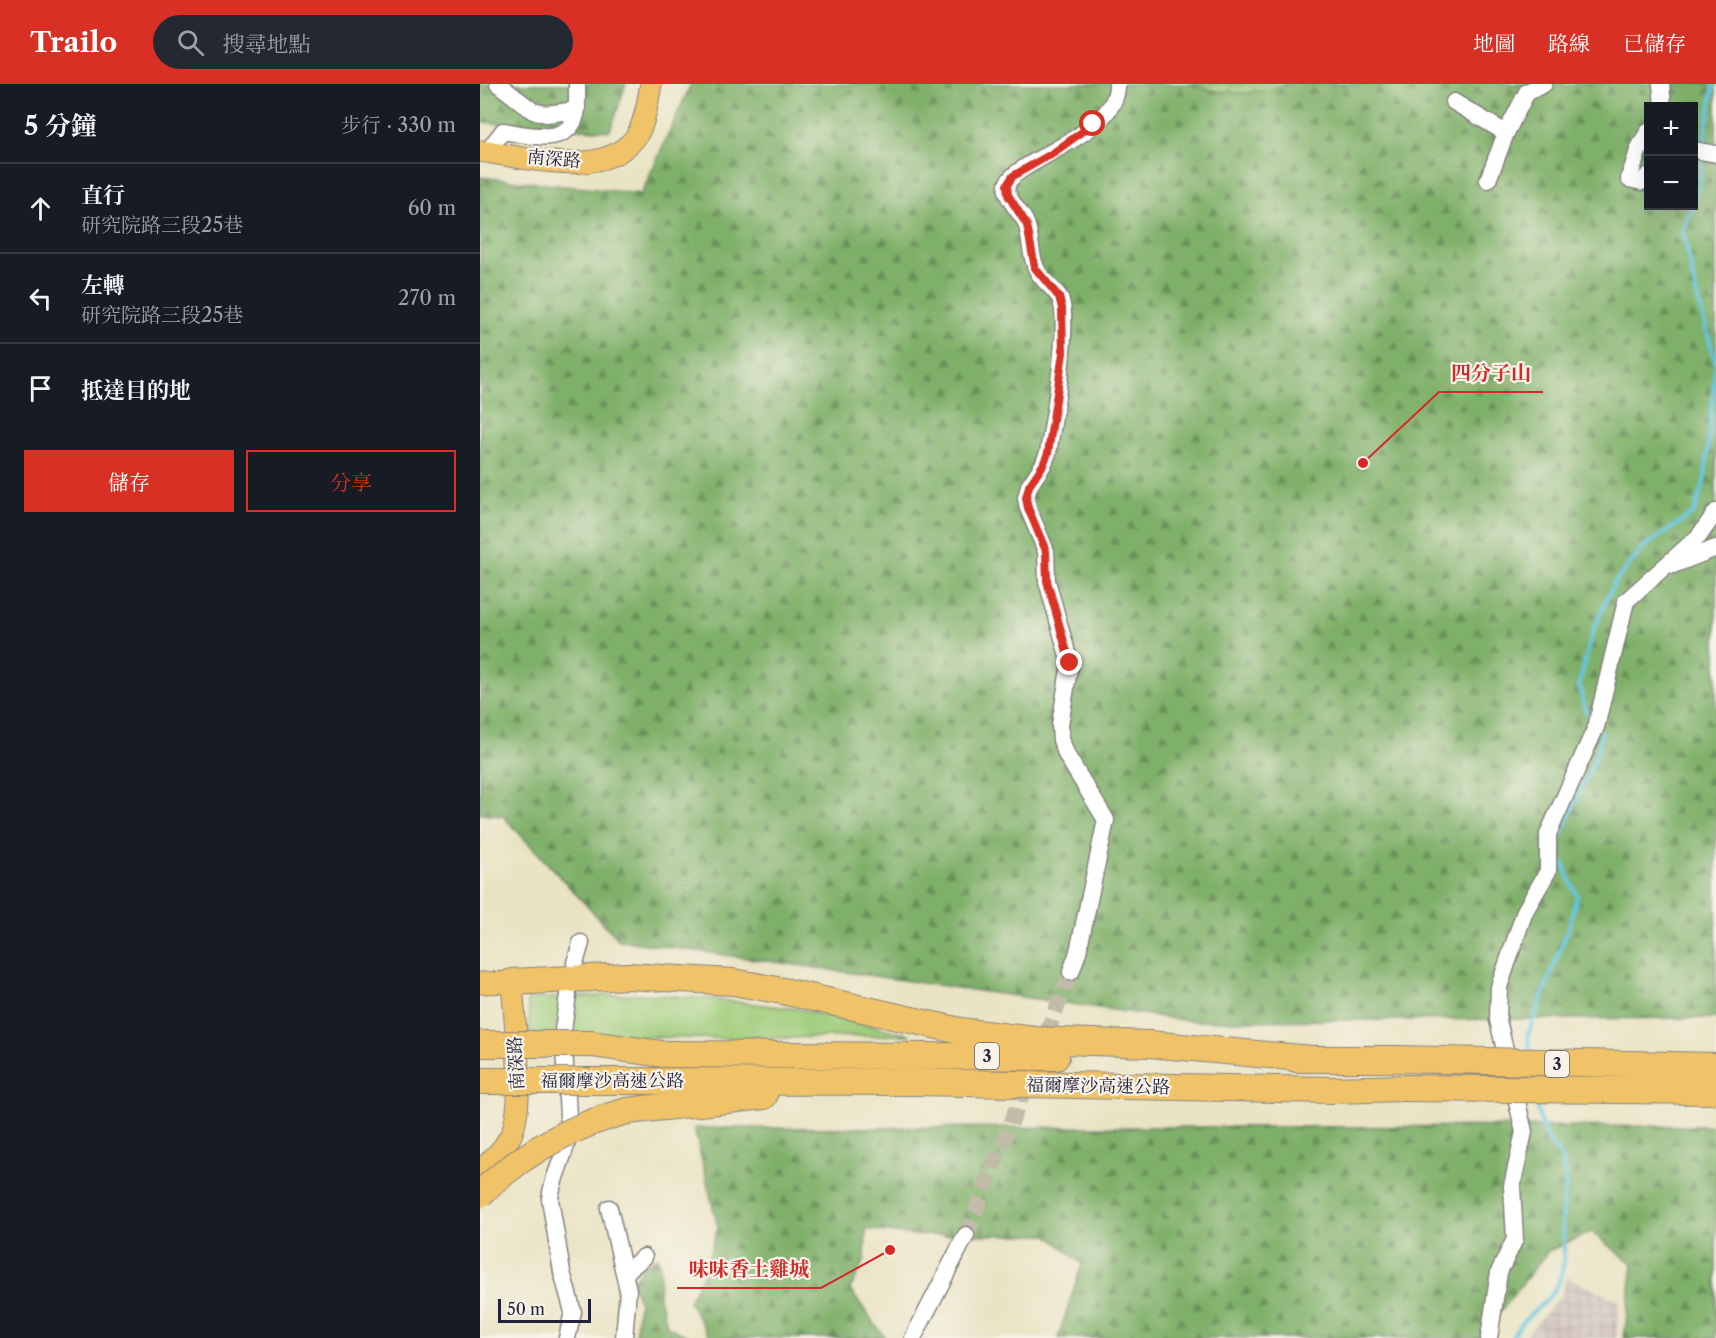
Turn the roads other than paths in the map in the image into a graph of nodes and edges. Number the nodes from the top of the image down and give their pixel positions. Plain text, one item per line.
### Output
1 (498, 84) edge
2 (577, 84) edge
3 (651, 84) edge
4 (1117, 84) edge
5 (1544, 84) edge
6 (1661, 84) edge
7 (1454, 102) dead end
8 (1663, 102) edge
9 (577, 110) junction
10 (1506, 133) junction
11 (1644, 139) edge
12 (1698, 151) edge
13 (483, 152) edge
14 (1716, 154) edge
15 (1488, 180) dead end
16 (1644, 180) edge
17 (1716, 512) edge
18 (1716, 548) edge
19 (1661, 570) junction
20 (581, 943) dead end
21 (575, 963) dead end
22 (1071, 972) tunnel mouth
23 (512, 982) junction
24 (480, 983) edge
25 (568, 994) dead end
26 (480, 1044) edge
27 (662, 1054) junction
28 (480, 1055) edge
29 (1312, 1059) junction
30 (1716, 1066) edge
31 (480, 1081) edge
32 (913, 1082) junction
33 (1716, 1091) edge
34 (481, 1168) edge
35 (480, 1194) edge
36 (609, 1208) dead end
37 (966, 1234) tunnel mouth
38 (644, 1257) dead end
39 (625, 1275) junction
40 (567, 1338) edge
41 (624, 1338) edge
42 (913, 1338) edge
43 (1489, 1338) edge

1 - 9 lane
2 - 9 lane
3 - 13 main road, 南深路
4 - 22 lane
5 - 10 lane
6 - 8 lane
7 - 10 lane
9 - 13 lane
10 - 15 lane
11 - 16 lane
12 - 14 lane
17 - 19 lane
18 - 19 lane
19 - 43 lane
20 - 21 lane
23 - 24 main road
23 - 29 highway
23 - 34 main road, 南深路
25 - 40 lane
26 - 27 highway, bridge
27 - 28 highway, 福爾摩沙高速公路 / 3, bridge
27 - 29 highway, 福爾摩沙高速公路 / 3
29 - 30 highway, 福爾摩沙高速公路 / 3, bridge
31 - 32 highway, 福爾摩沙高速公路 / 3, bridge
32 - 33 highway, 福爾摩沙高速公路 / 3, bridge
32 - 35 highway, bridge
36 - 39 lane
37 - 42 lane
38 - 39 lane
39 - 41 lane

